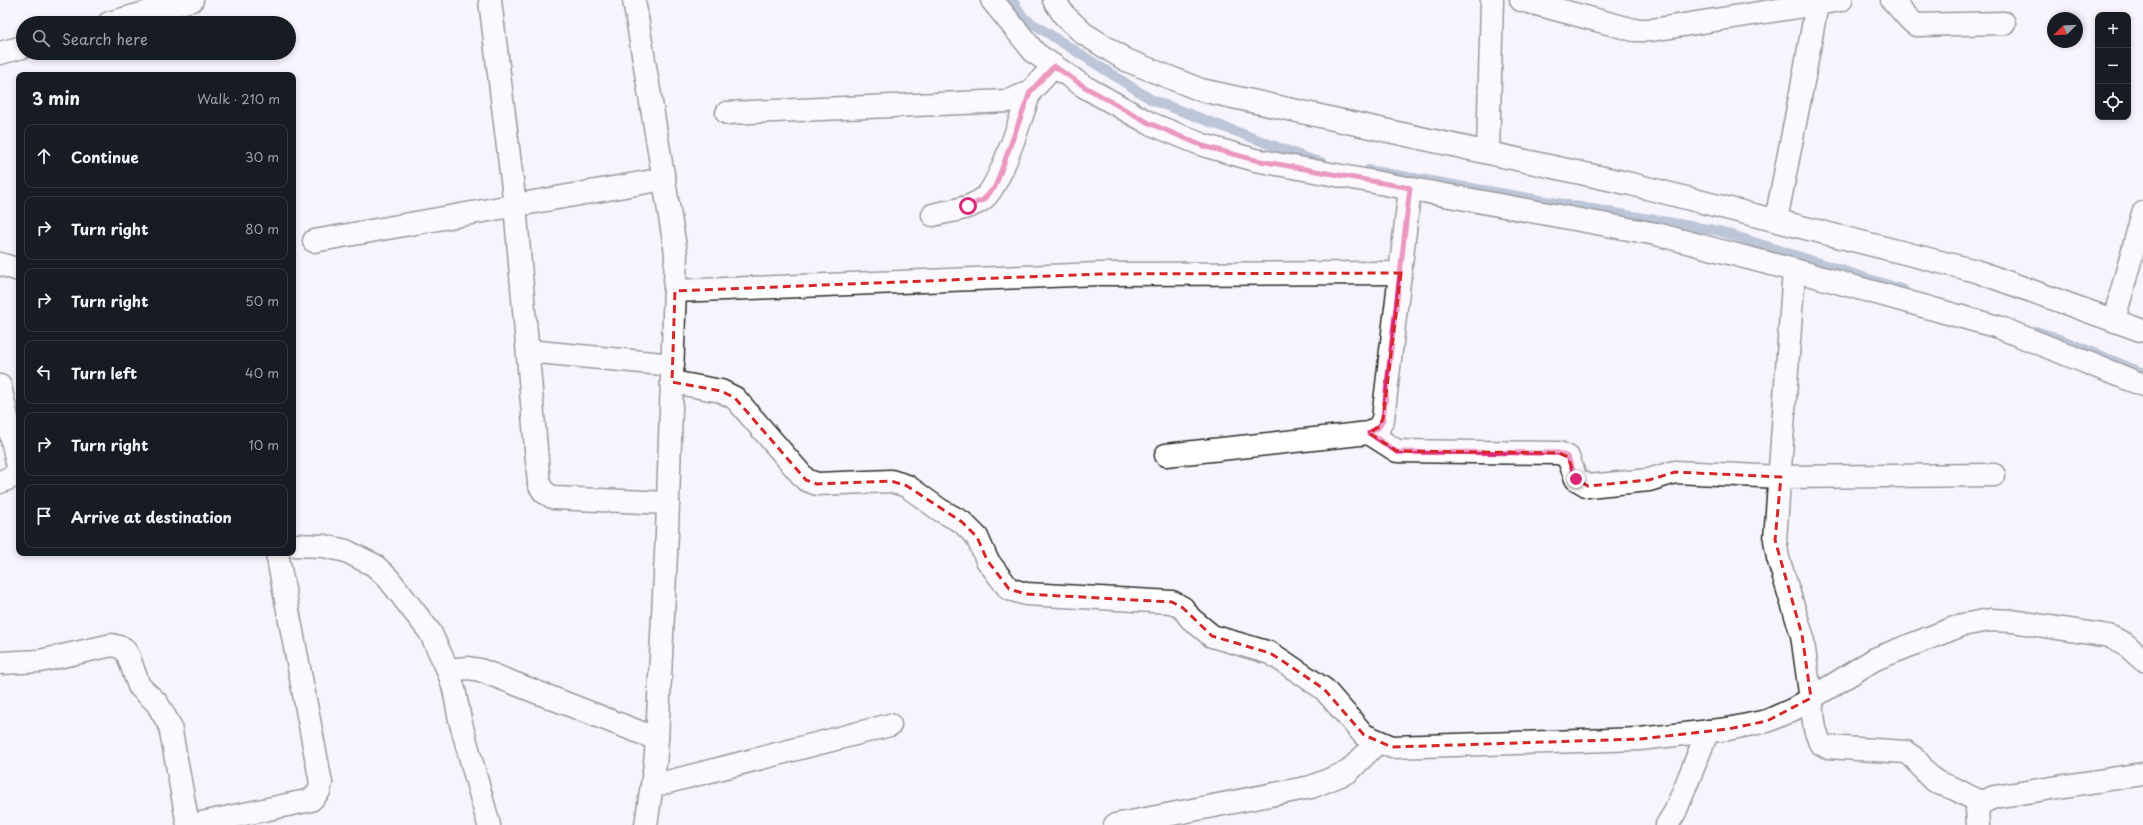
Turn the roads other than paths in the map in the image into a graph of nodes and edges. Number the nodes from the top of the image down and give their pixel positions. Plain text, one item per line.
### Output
1 (192, 0) edge
2 (490, 0) edge
3 (634, 0) edge
4 (992, 0) edge
5 (1054, 0) edge
6 (1492, 0) edge
7 (1521, 0) edge
8 (1841, 0) edge
9 (1892, 0) edge
10 (164, 4) edge
11 (1816, 4) junction
12 (1767, 6) edge
13 (129, 16) edge
14 (2004, 22) dead end
15 (16, 49) edge
16 (0, 53) edge
17 (1054, 66) junction
18 (1030, 92) junction
19 (727, 113) dead end
20 (1488, 152) junction
21 (664, 179) junction
22 (1410, 188) junction
23 (515, 206) junction
24 (2143, 213) edge
25 (933, 215) dead end
26 (1776, 220) junction
27 (314, 241) dead end
28 (0, 264) edge
29 (16, 269) edge
30 (1794, 270) junction
31 (1401, 273) junction
32 (675, 291) junction
33 (2114, 320) junction
34 (2143, 332) edge
35 (528, 351) junction
36 (672, 373) junction
37 (2143, 385) edge
38 (0, 386) edge
39 (1369, 433) junction
40 (1166, 455) dead end
41 (16, 458) edge
42 (16, 475) edge
43 (1994, 475) dead end
44 (1781, 477) junction
45 (0, 482) edge
46 (668, 503) junction
47 (296, 545) edge
48 (277, 556) edge
49 (2143, 660) edge
50 (0, 663) edge
51 (448, 670) junction
52 (1811, 698) junction
53 (890, 725) dead end
54 (1708, 731) junction
55 (657, 740) junction
56 (1378, 742) junction
57 (2143, 774) edge
58 (652, 786) junction
59 (1983, 802) junction
60 (188, 825) edge
61 (192, 825) edge
62 (489, 825) edge
63 (646, 825) edge
64 (1115, 825) edge
65 (1667, 825) edge
66 (1978, 825) edge

1 - 10 street
2 - 23 street
3 - 21 street
4 - 17 street
5 - 20 street
6 - 20 street
7 - 12 street
8 - 11 street
9 - 14 street
10 - 13 street
11 - 12 street
11 - 26 street
15 - 16 street
17 - 18 street
17 - 22 street
18 - 19 street
18 - 25 street
20 - 26 street
21 - 23 street
21 - 32 street
22 - 30 street
22 - 31 street
23 - 27 street
23 - 35 street
24 - 33 street
26 - 33 street
28 - 29 street
30 - 37 street
30 - 44 street
31 - 32 street
31 - 39 street
32 - 36 street
33 - 34 street
35 - 36 street
35 - 46 street
36 - 46 street
36 - 56 street
38 - 41 street
39 - 40 street
39 - 44 street
42 - 45 street
43 - 44 street
44 - 52 street
46 - 55 street
47 - 51 street
48 - 61 street
49 - 52 street
50 - 60 street
51 - 55 street
51 - 62 street
52 - 54 street
52 - 59 street
53 - 58 street
54 - 56 street
54 - 65 street
55 - 58 street
56 - 64 street
57 - 59 street
58 - 63 street
59 - 66 street

